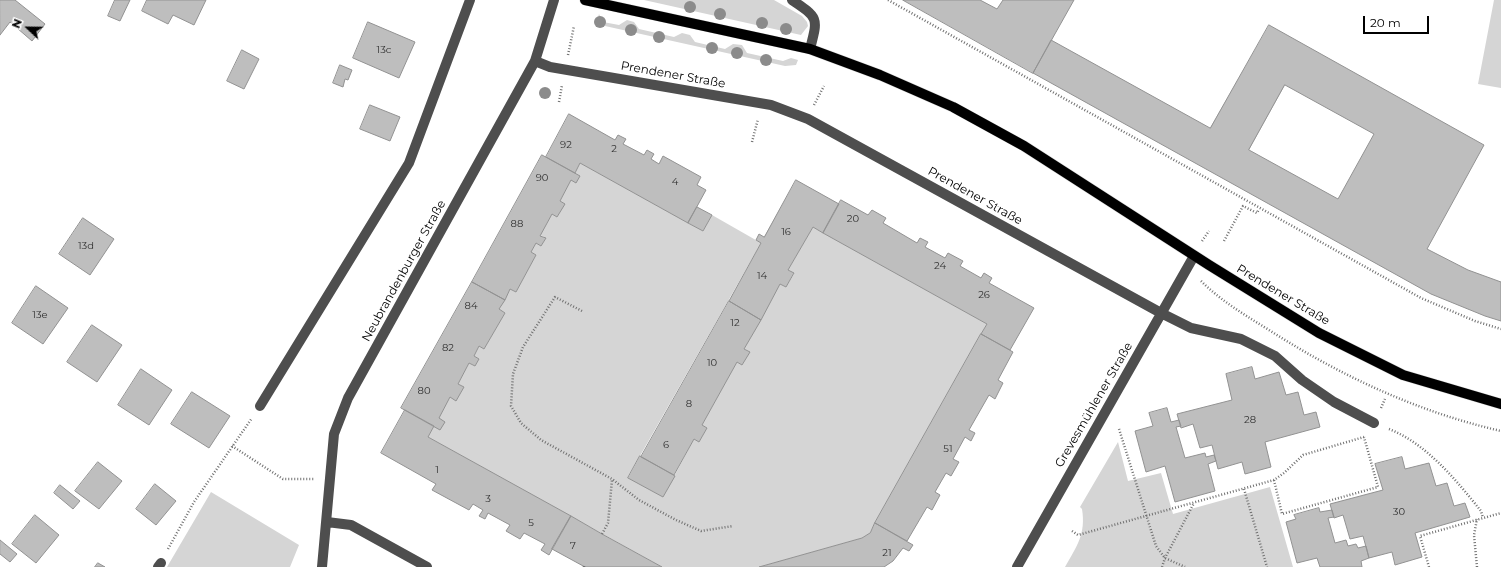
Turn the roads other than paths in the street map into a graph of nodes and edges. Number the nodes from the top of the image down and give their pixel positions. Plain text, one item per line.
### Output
1 (470, 0) edge
2 (554, 0) edge
3 (585, 0) edge
4 (792, 0) edge
5 (810, 49) junction
6 (536, 61) junction
7 (1194, 256) junction
8 (1161, 313) junction
9 (1501, 404) edge
10 (260, 406) road end
11 (1374, 423) road end
12 (327, 522) junction
13 (322, 567) edge
14 (427, 567) edge
15 (1017, 567) edge

1 - 10 street
2 - 6 street, Neubrandenburger Straße
3 - 5 main road, Prendener Straße
4 - 5 street
5 - 7 main road, Prendener Straße
6 - 8 street, Prendener Straße
6 - 12 street, Neubrandenburger Straße
7 - 8 street, Grevesmühlener Straße
7 - 9 main road, Prendener Straße
8 - 11 street, Prendener Straße
8 - 15 street, Grevesmühlener Straße
12 - 13 street, Neubrandenburger Straße
12 - 14 street

